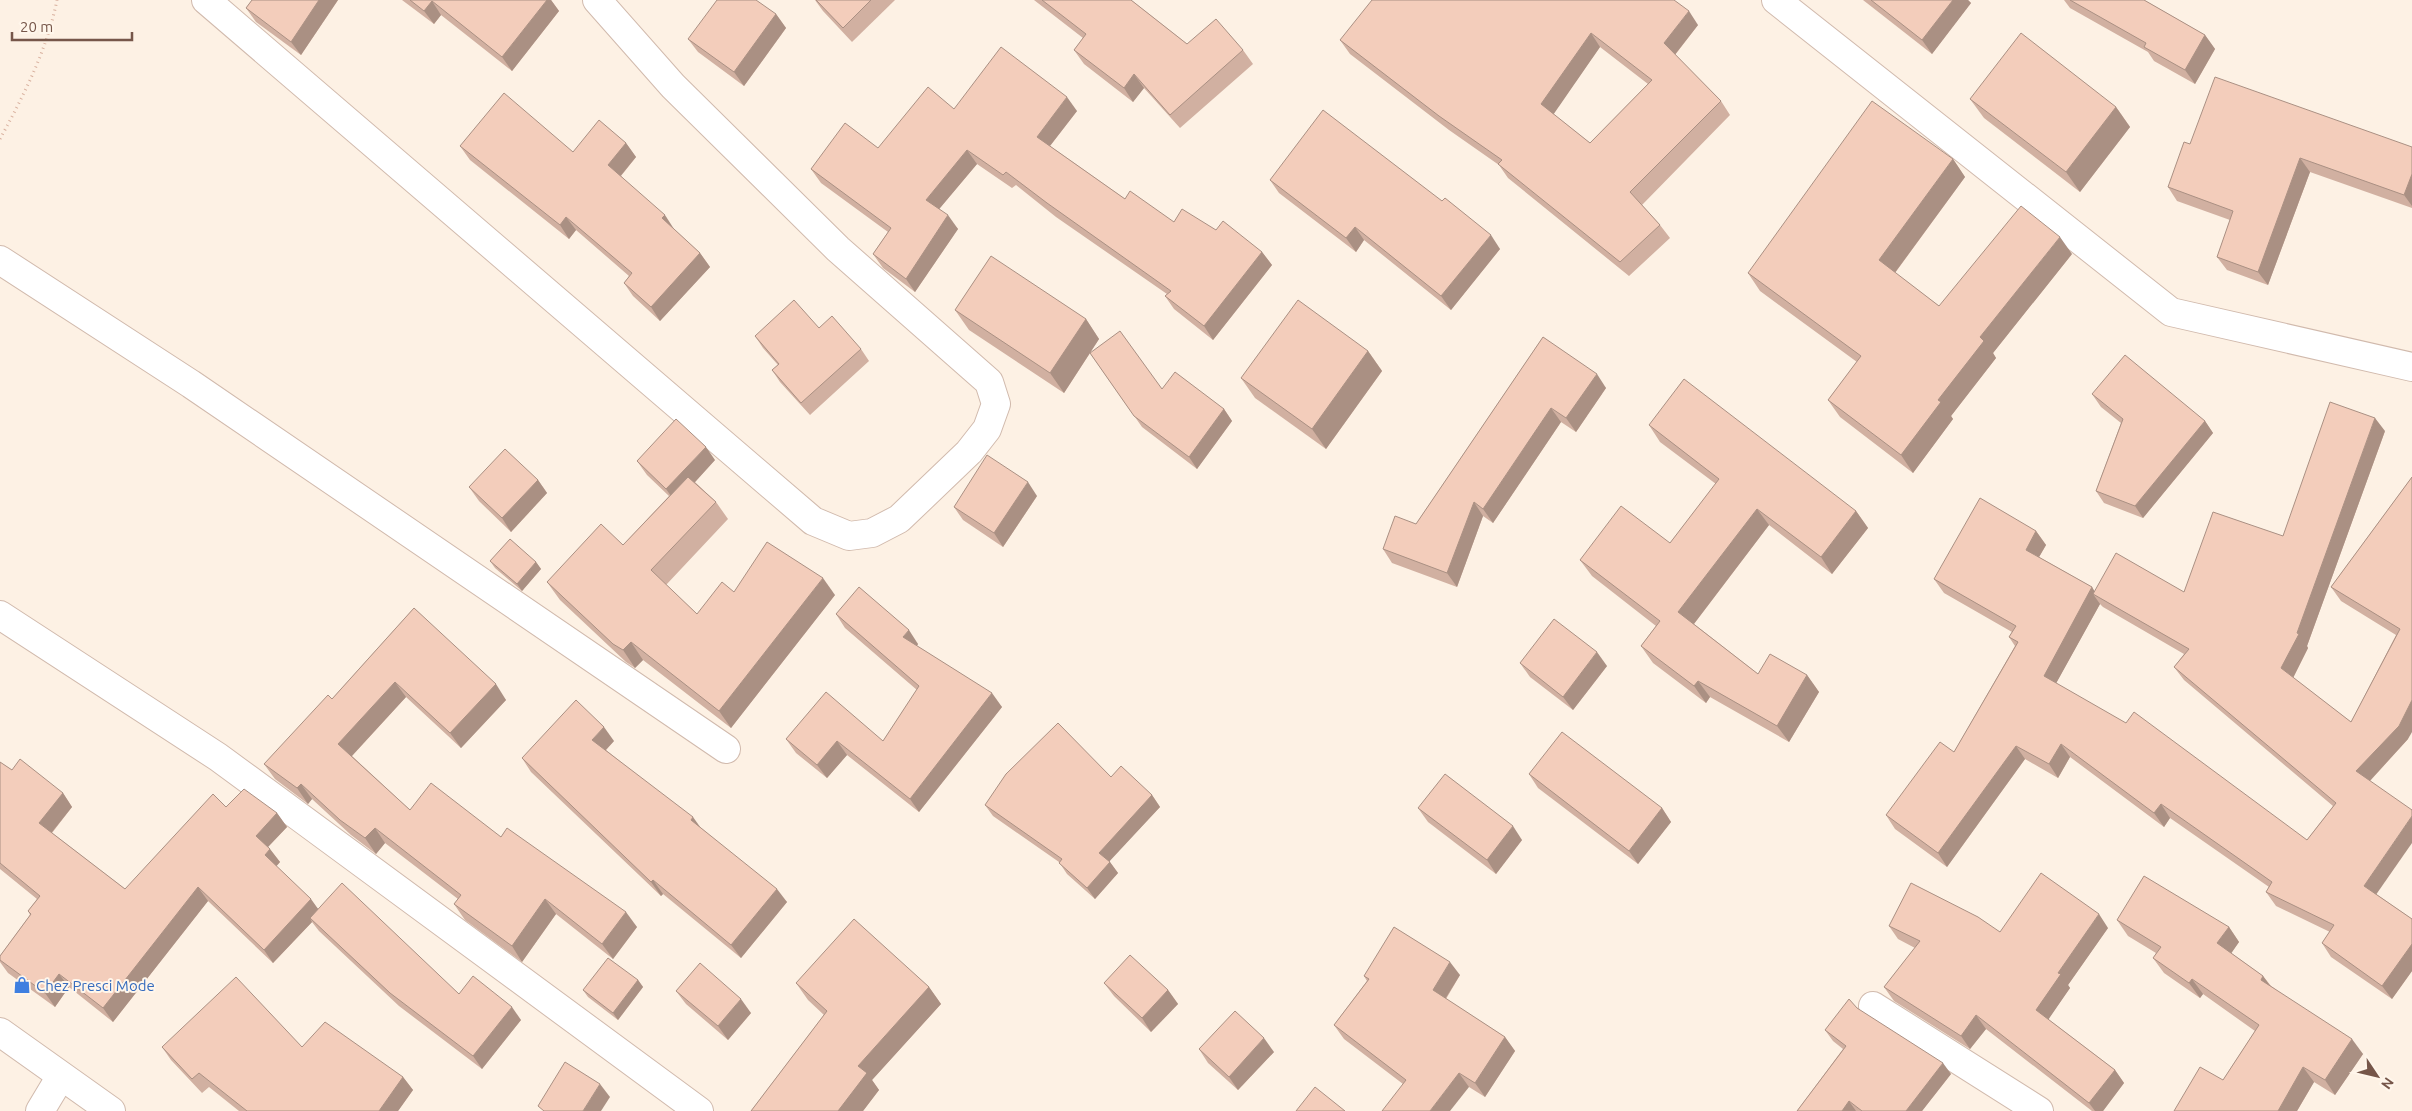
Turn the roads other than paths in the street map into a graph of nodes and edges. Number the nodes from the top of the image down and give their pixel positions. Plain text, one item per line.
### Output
1 (206, 0) edge
2 (597, 0) edge
3 (1776, 0) edge
4 (0, 260) edge
5 (2412, 367) edge
6 (0, 615) edge
7 (726, 749) dead end
8 (1873, 1006) dead end
9 (0, 1032) edge
10 (61, 1076) junction
11 (40, 1111) edge
12 (110, 1111) edge
13 (699, 1111) edge
14 (2039, 1111) edge

1 - 2 street
3 - 5 street
4 - 7 street
6 - 13 street
8 - 14 street
9 - 10 street
10 - 11 street
10 - 12 street

